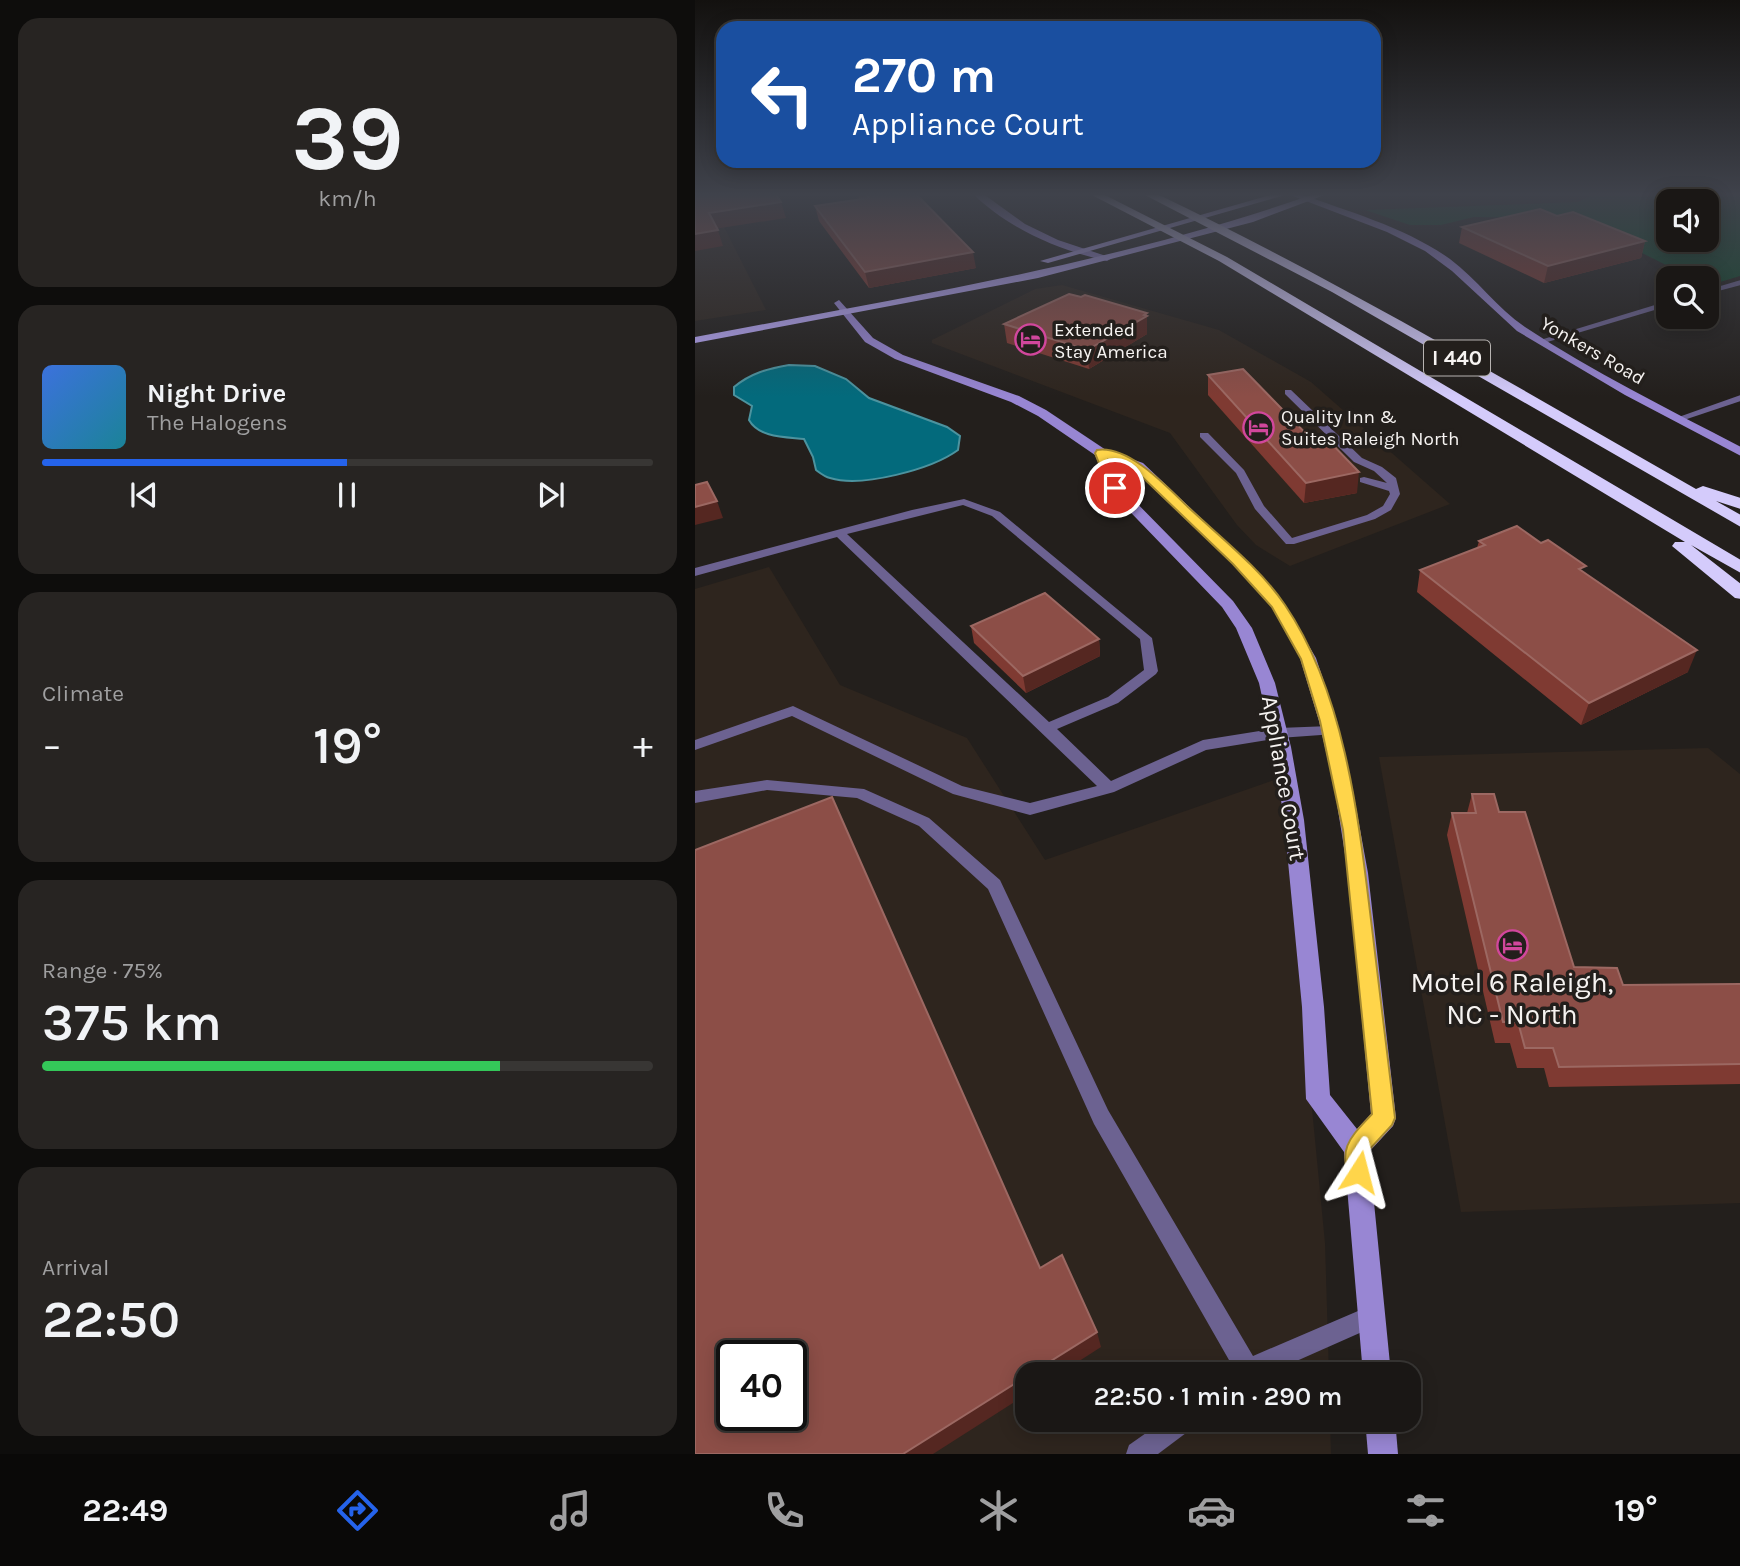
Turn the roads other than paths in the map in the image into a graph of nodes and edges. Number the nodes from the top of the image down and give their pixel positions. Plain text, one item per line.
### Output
1 (1042, 261) edge
2 (1095, 261) edge
3 (1225, 261) edge
4 (1283, 261) edge
5 (1445, 261) edge
6 (1740, 282) edge
7 (1719, 288) edge
8 (1656, 307) edge
9 (842, 308) junction
10 (695, 329) edge
11 (695, 340) edge
12 (1541, 341) junction
13 (1288, 392) dead end
14 (1740, 398) edge
15 (1678, 419) junction
16 (1204, 435) dead end
17 (1740, 452) edge
18 (1101, 453) junction
19 (1359, 471) junction
20 (1590, 477) junction
21 (1666, 479) junction
22 (1395, 489) junction
23 (1740, 503) edge
24 (1740, 523) edge
25 (839, 533) junction
26 (1740, 568) edge
27 (695, 572) edge
28 (1740, 594) edge
29 (1047, 728) junction
30 (1330, 731) junction
31 (1279, 733) junction
32 (695, 745) edge
33 (1109, 788) junction
34 (695, 797) edge
35 (1356, 1148) junction
36 (1372, 1316) junction
37 (1243, 1362) edge
38 (1264, 1362) edge
39 (1376, 1362) edge
40 (1168, 1432) edge
41 (1381, 1432) edge
42 (1138, 1454) edge
43 (1383, 1454) edge

1 - 9 main road
2 - 9 main road
3 - 20 highway, I 440
4 - 21 highway, I 440
5 - 12 street, Yonkers Road
6 - 7 lane
8 - 12 lane
9 - 10 main road
9 - 11 main road
9 - 18 street
12 - 15 street, Yonkers Road
13 - 19 lane
14 - 15 lane
15 - 17 street, Yonkers Road
16 - 22 lane
18 - 30 street
18 - 31 street, Appliance Court
19 - 22 lane
19 - 22 lane
20 - 26 highway, I 440
20 - 28 highway
21 - 23 highway
21 - 24 highway, I 440
25 - 27 lane
25 - 29 lane
25 - 29 lane
29 - 33 lane
30 - 31 lane
30 - 35 street
31 - 33 lane
31 - 35 street, Appliance Court
32 - 33 lane
34 - 37 lane
35 - 36 street
36 - 38 lane
36 - 39 street
40 - 42 lane
41 - 43 street

